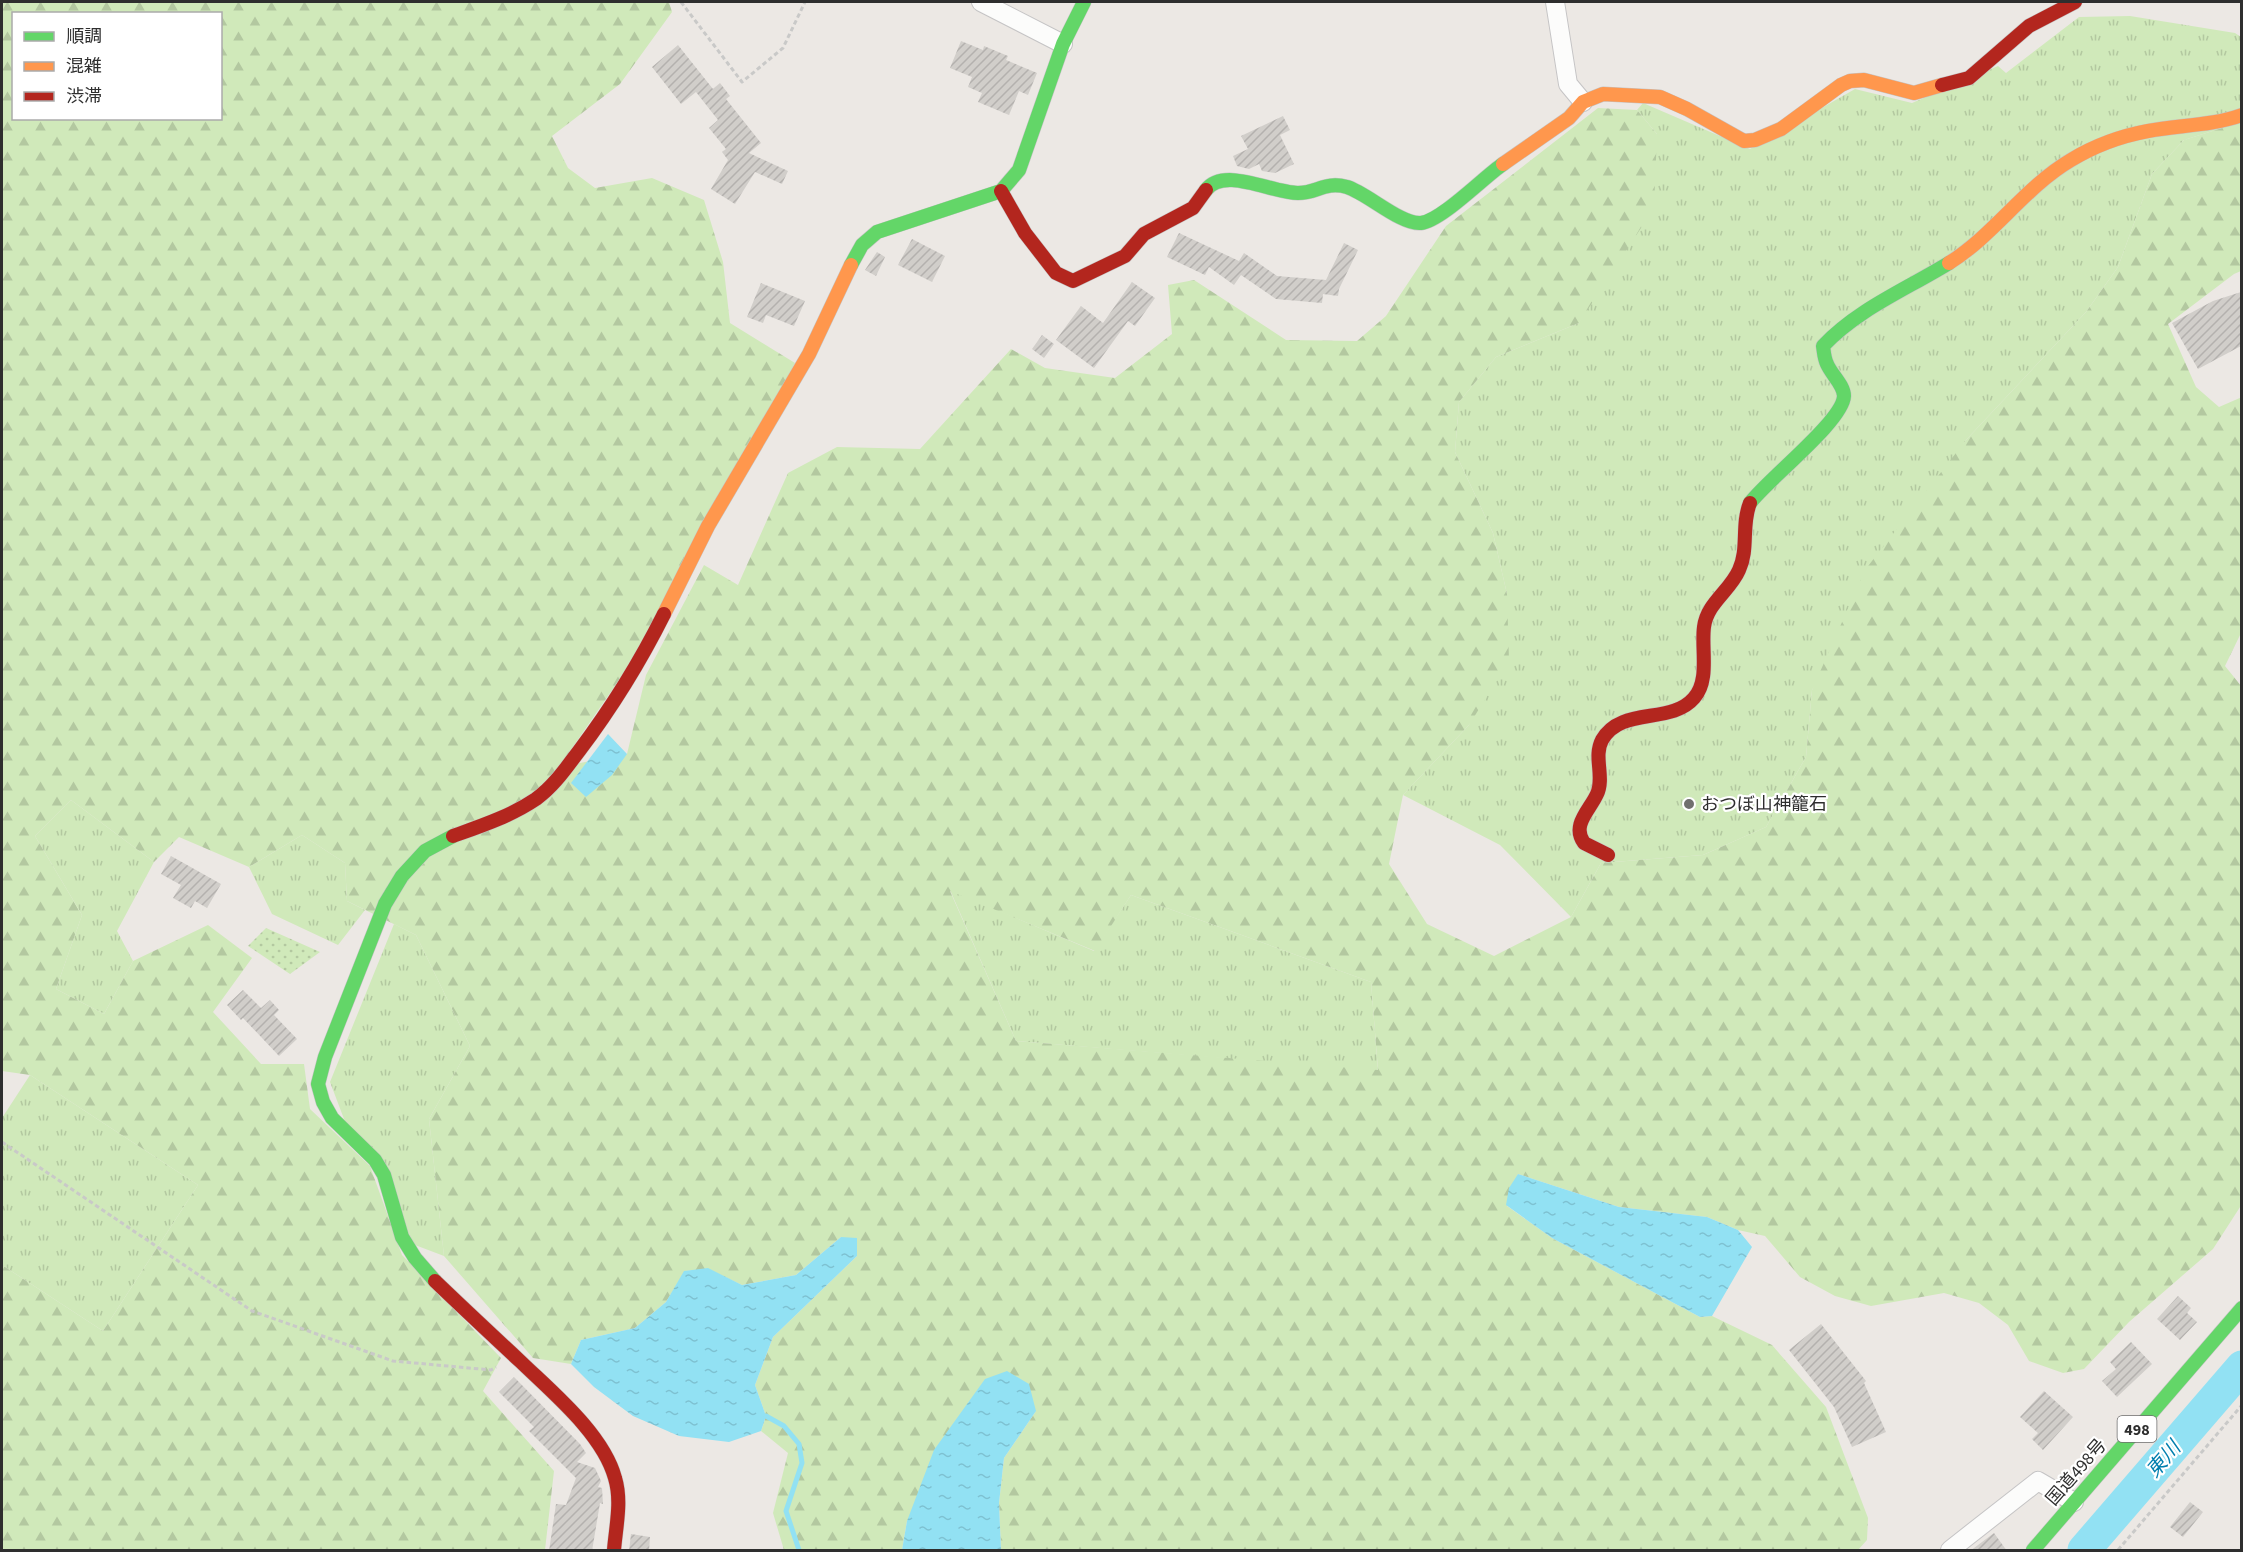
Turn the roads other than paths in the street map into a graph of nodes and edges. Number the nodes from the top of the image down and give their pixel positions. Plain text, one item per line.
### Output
1 (981, 2) edge
2 (1084, 2) edge
3 (1555, 2) edge
4 (2075, 2) edge
5 (1063, 44) junction
6 (1583, 102) junction
7 (2241, 115) edge
8 (1000, 190) junction
9 (1608, 855) dead end
10 (2241, 1308) edge
11 (2074, 1502) junction
12 (614, 1551) edge
13 (1950, 1551) edge
14 (2033, 1551) edge

1 - 5 street
2 - 5 main road
3 - 6 street
4 - 6 main road
5 - 8 main road
6 - 8 main road
7 - 9 main road
8 - 12 main road
10 - 11 main road, 国道498号 / 498
11 - 13 street
11 - 14 main road, 国道498号 / 498

